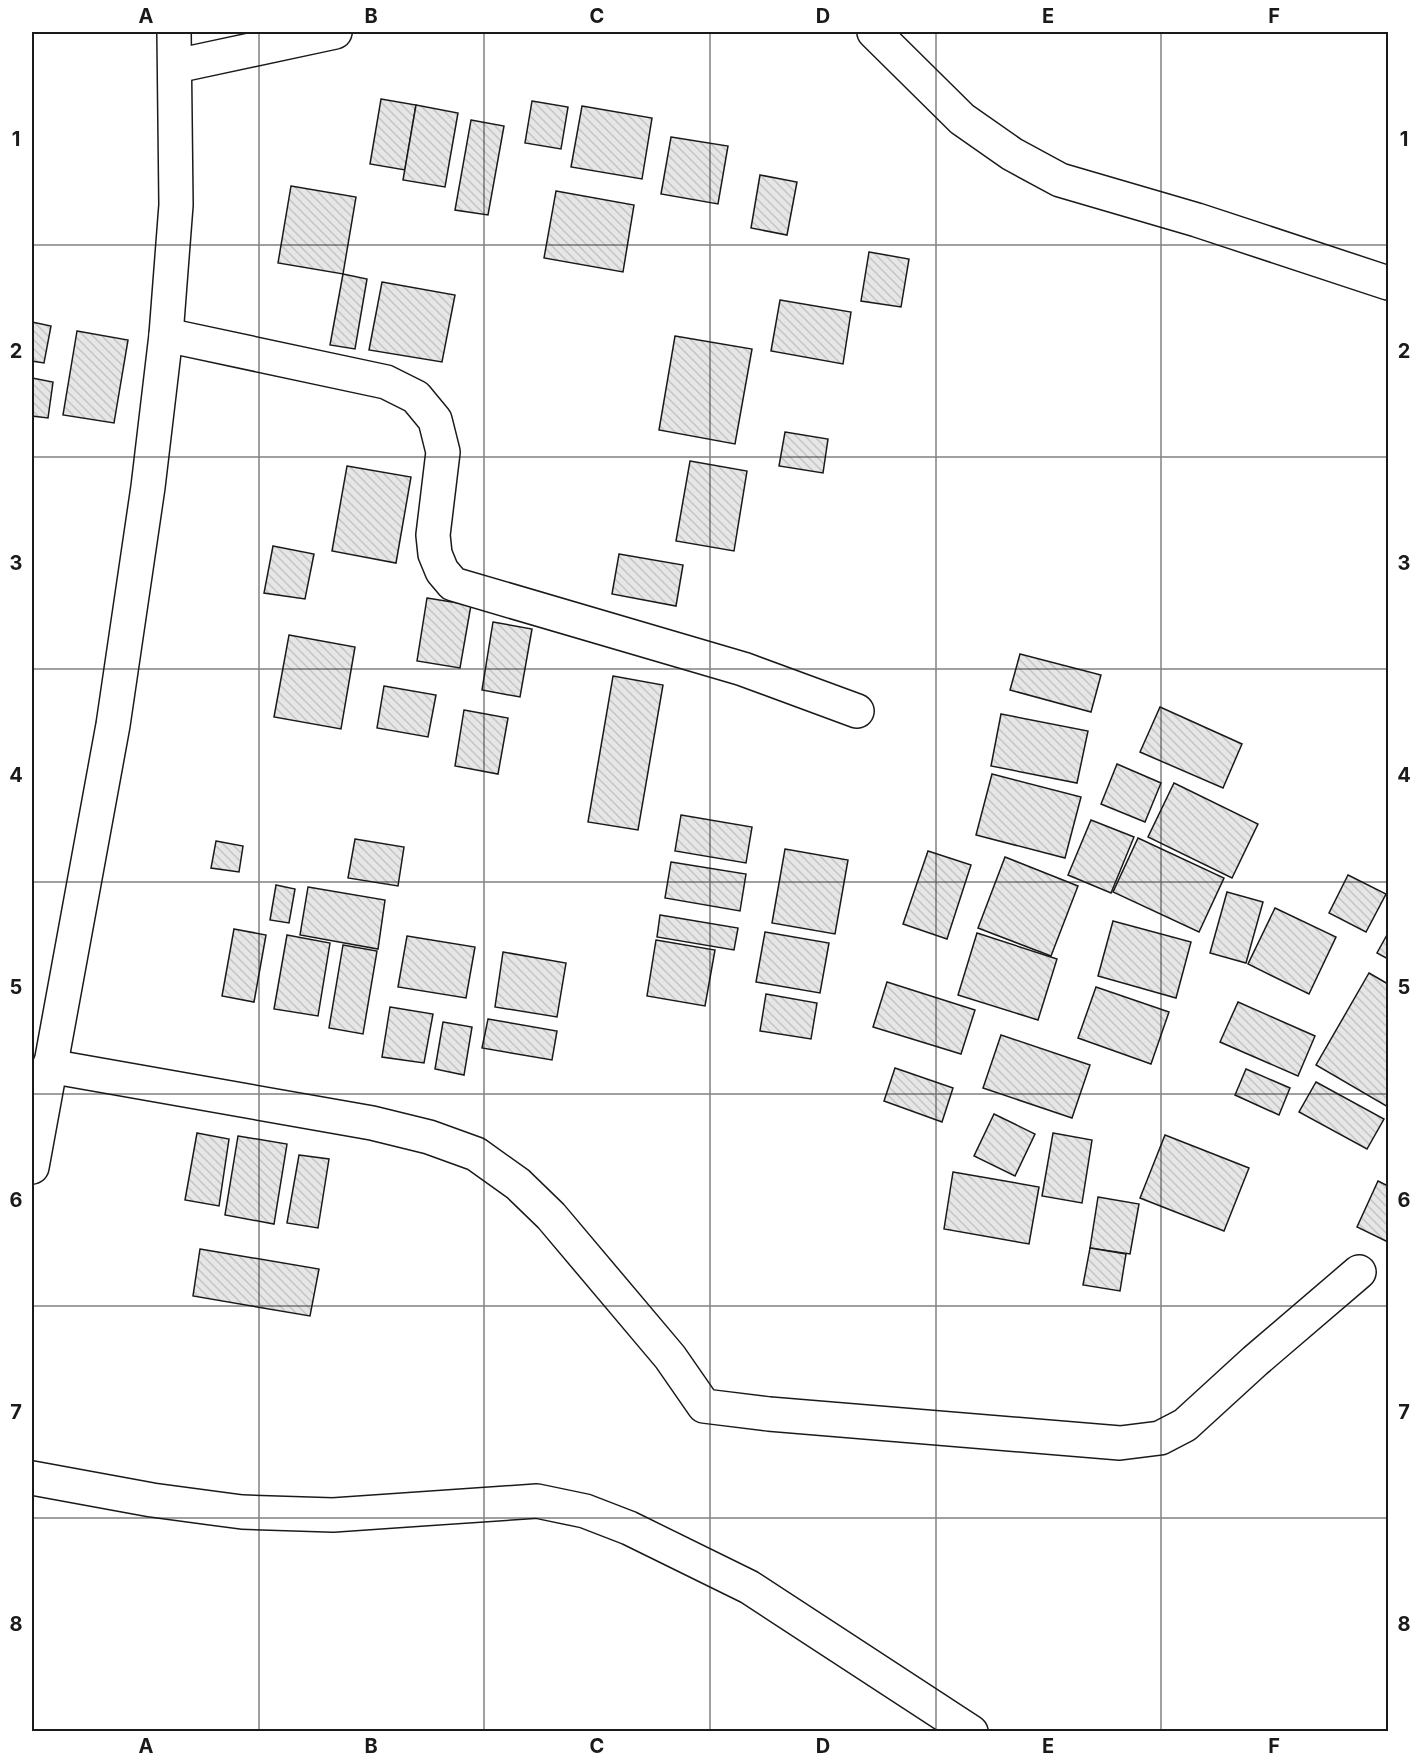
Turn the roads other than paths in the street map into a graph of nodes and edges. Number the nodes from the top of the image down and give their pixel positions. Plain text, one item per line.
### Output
1 (174, 32) edge
2 (335, 32) edge
3 (874, 32) edge
4 (176, 66) junction
5 (1389, 283) edge
6 (166, 335) junction
7 (857, 711) dead end
8 (49, 1066) junction
9 (32, 1167) edge
10 (1359, 1272) dead end
11 (32, 1479) edge
12 (971, 1731) edge

1 - 4 street
2 - 4 street
3 - 5 street
4 - 6 street
6 - 7 street
6 - 8 street
8 - 9 street
8 - 10 street
11 - 12 street

